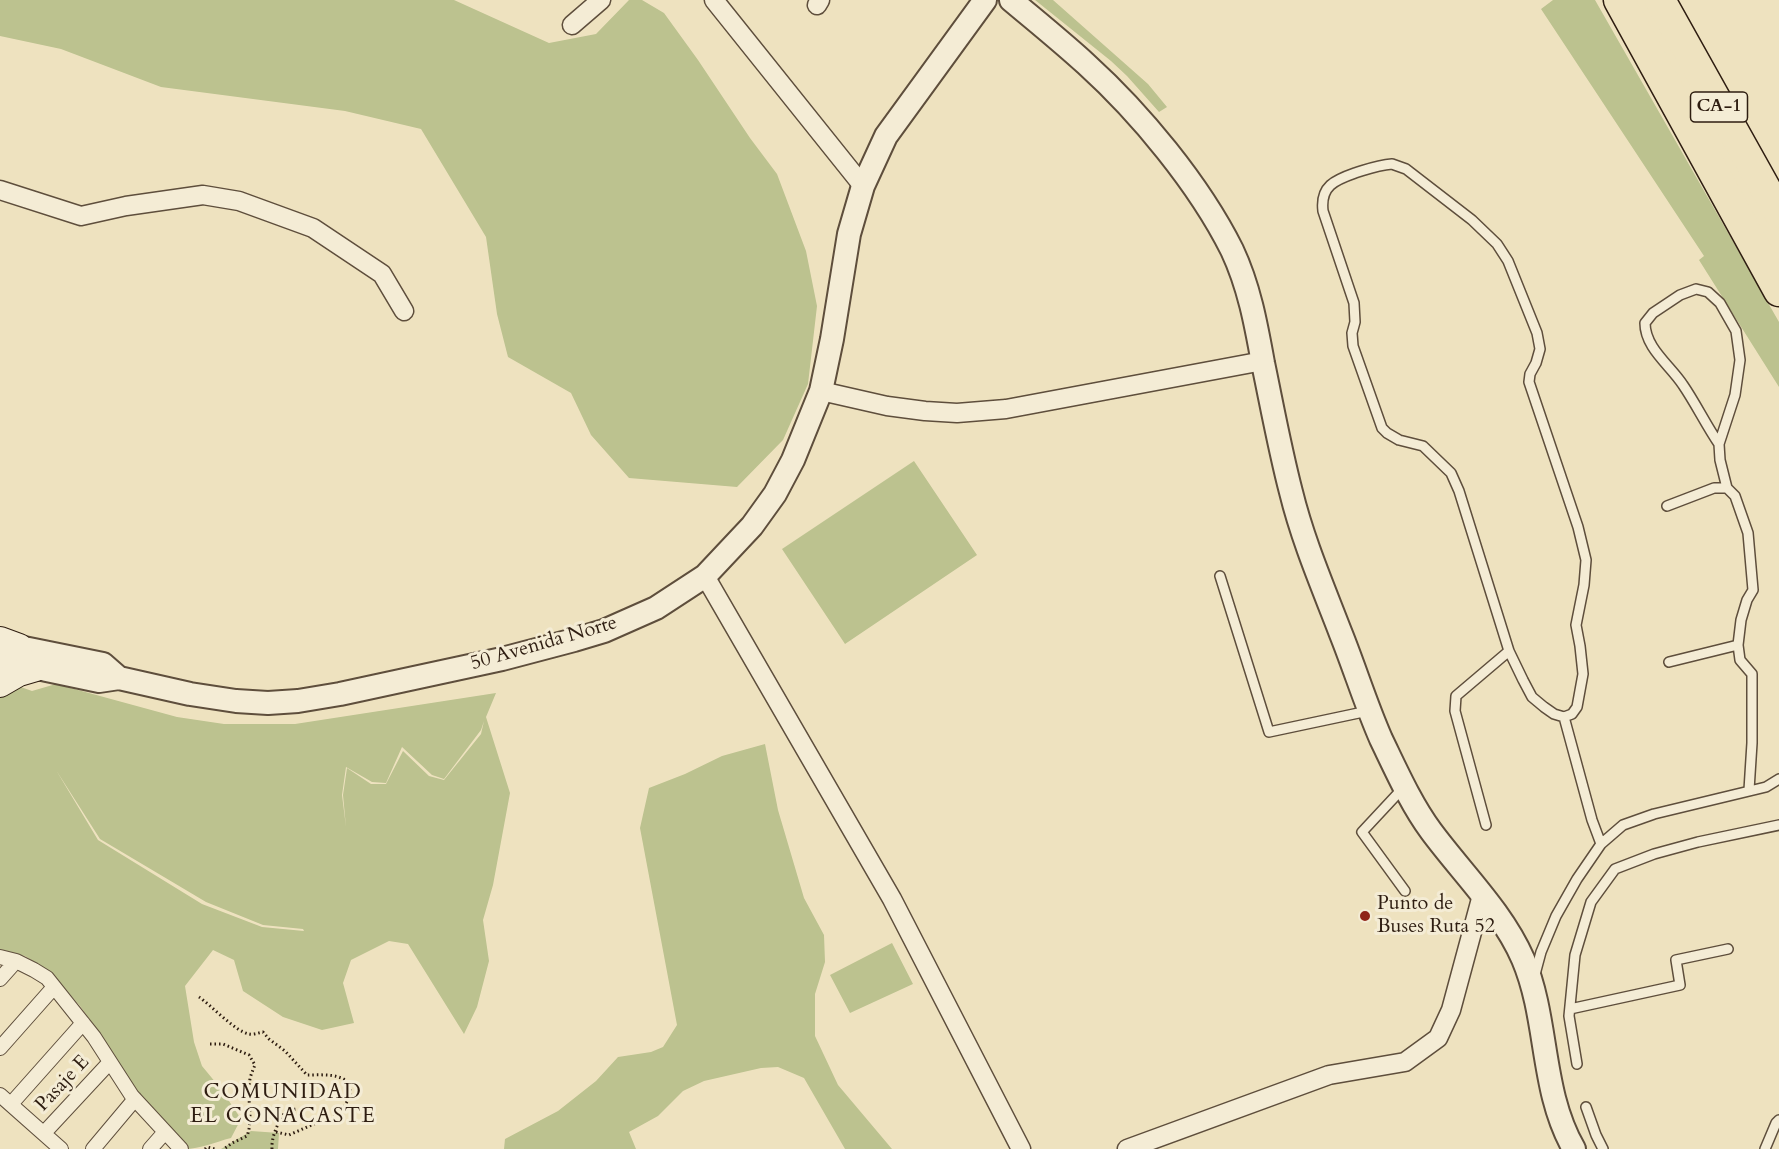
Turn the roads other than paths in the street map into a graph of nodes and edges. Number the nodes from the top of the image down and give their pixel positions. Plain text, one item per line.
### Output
1 (601, 0) edge
2 (714, 0) edge
3 (986, 0) edge
4 (1011, 0) edge
5 (1606, 0) edge
6 (1619, 0) edge
7 (1637, 0) edge
8 (1660, 0) edge
9 (572, 25) dead end
10 (1710, 166) junction
11 (863, 186) junction
12 (0, 190) edge
13 (1779, 213) edge
14 (1779, 249) edge
15 (1779, 291) edge
16 (404, 311) dead end
17 (1263, 361) junction
18 (821, 391) junction
19 (1719, 444) junction
20 (1728, 488) junction
21 (1667, 506) dead end
22 (705, 576) junction
23 (1220, 576) dead end
24 (6, 644) edge
25 (1738, 645) junction
26 (1509, 651) junction
27 (1669, 662) dead end
28 (0, 664) edge
29 (36, 668) junction
30 (119, 678) junction
31 (0, 684) edge
32 (1370, 711) junction
33 (1564, 717) junction
34 (1779, 779) edge
35 (1405, 787) junction
36 (1749, 790) junction
37 (1486, 825) dead end
38 (1779, 825) edge
39 (1601, 844) junction
40 (1405, 891) dead end
41 (1482, 895) junction
42 (1728, 949) dead end
43 (0, 957) edge
44 (16, 961) junction
45 (0, 979) edge
46 (1532, 984) junction
47 (54, 987) junction
48 (1570, 1009) junction
49 (83, 1023) junction
50 (0, 1048) edge
51 (110, 1062) junction
52 (1577, 1064) dead end
53 (5, 1099) edge
54 (135, 1099) junction
55 (1586, 1107) dead end
56 (1779, 1120) edge
57 (165, 1132) junction
58 (44, 1133) junction
59 (62, 1149) edge
60 (93, 1149) edge
61 (150, 1149) edge
62 (181, 1149) edge
63 (1021, 1149) edge
64 (1127, 1149) edge
65 (1574, 1149) edge
66 (1604, 1149) edge
67 (1765, 1149) edge

1 - 9 street
2 - 11 street
3 - 11 street, 50 Avenida Norte
4 - 17 street
5 - 10 main road
6 - 10 highway, CA-1
7 - 14 main road
8 - 13 highway, CA-1
10 - 15 highway, CA-1
11 - 18 street, 50 Avenida Norte
12 - 16 street
17 - 18 street
17 - 32 street
18 - 22 street, 50 Avenida Norte
19 - 19 lane
19 - 20 lane
20 - 21 lane
20 - 25 lane
22 - 30 street, 50 Avenida Norte
22 - 63 street
23 - 32 lane
24 - 30 street, 50 Avenida Norte
25 - 27 lane
25 - 36 lane
26 - 33 lane
26 - 33 lane
26 - 37 lane
28 - 29 street, 50 Avenida Norte
29 - 30 street, 50 Avenida Norte
29 - 31 main road
32 - 35 street
33 - 39 lane
34 - 36 lane
35 - 40 lane
35 - 41 street
36 - 39 lane
38 - 48 lane
39 - 46 lane
41 - 46 street
41 - 64 street
42 - 48 lane
43 - 44 street
44 - 45 street
44 - 47 street
46 - 65 street
47 - 49 street
47 - 50 street
48 - 52 lane
49 - 51 street
49 - 53 street
51 - 54 street
51 - 58 street, Pasaje E
53 - 58 street
54 - 57 street
54 - 60 street
55 - 66 lane
56 - 67 lane
57 - 61 street
57 - 62 street
58 - 59 street

